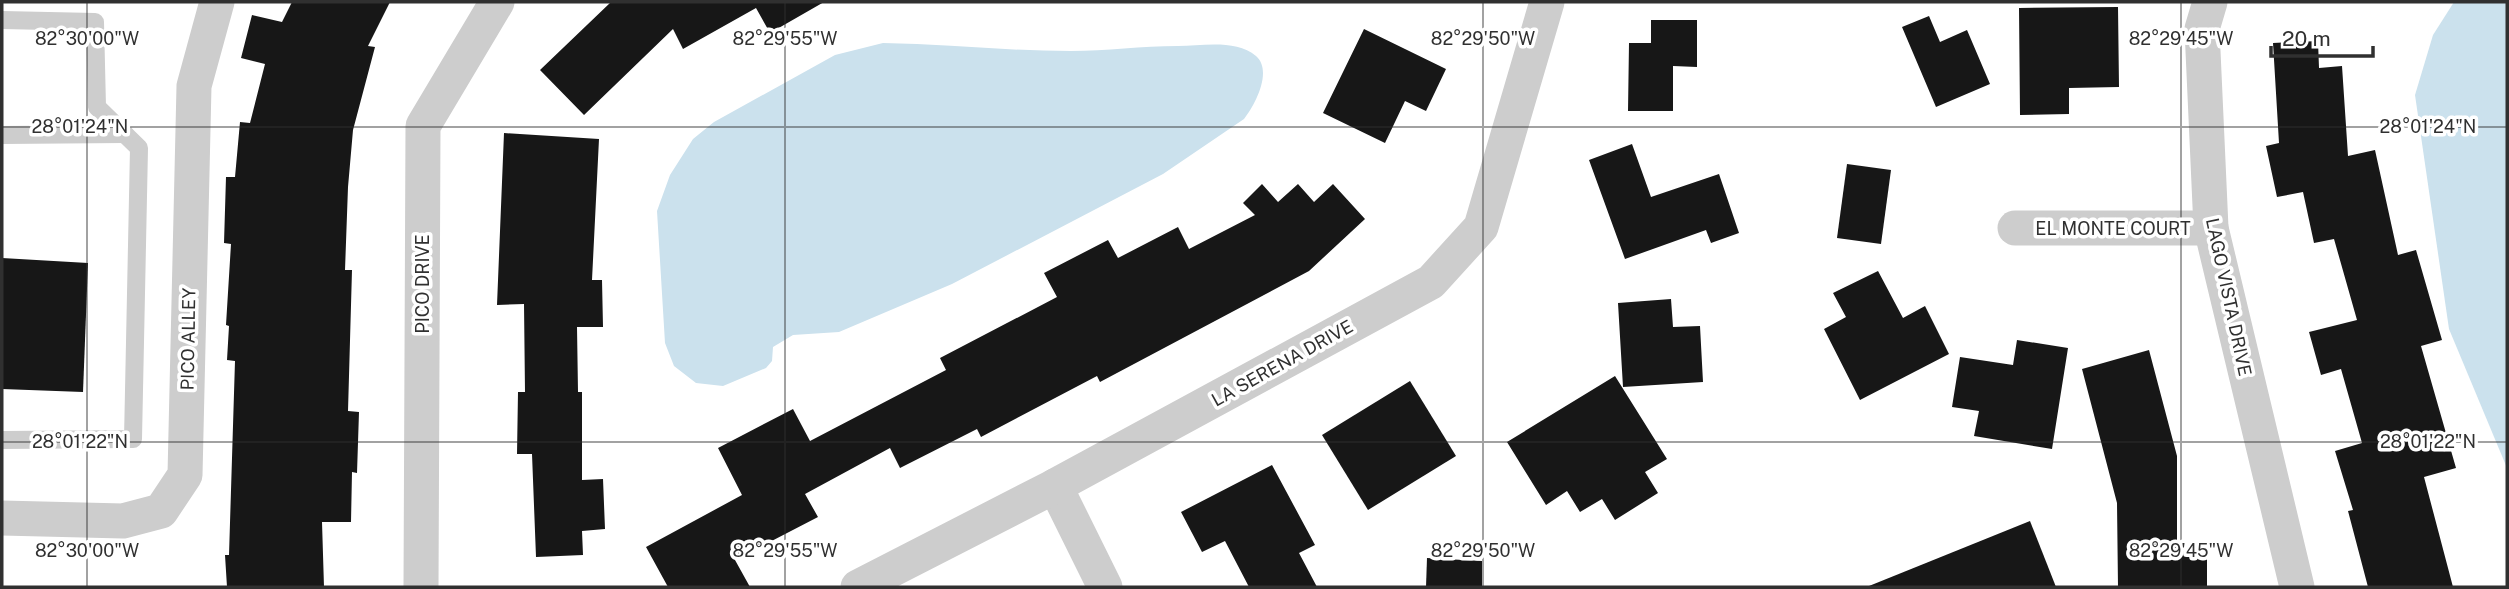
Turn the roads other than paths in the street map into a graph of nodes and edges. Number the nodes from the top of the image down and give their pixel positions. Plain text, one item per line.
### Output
1 (217, 2) edge
2 (497, 2) edge
3 (1547, 2) edge
4 (2210, 2) edge
5 (2, 20) edge
6 (125, 134) junction
7 (2, 135) edge
8 (2015, 228) dead end
9 (2211, 228) junction
10 (2, 440) edge
11 (1055, 486) junction
12 (2, 518) edge
13 (421, 587) edge
14 (858, 587) edge
15 (1105, 587) edge
16 (2297, 587) edge

1 - 12 street, PICO ALLEY
2 - 13 street, PICO DRIVE
3 - 11 street, LA SERENA DRIVE
4 - 9 street, LAGO VISTA DRIVE
5 - 6 lane
6 - 7 lane
6 - 10 lane
8 - 9 street, EL MONTE COURT
9 - 16 street, LAGO VISTA DRIVE
11 - 14 street, LA SERENA DRIVE
11 - 15 street

